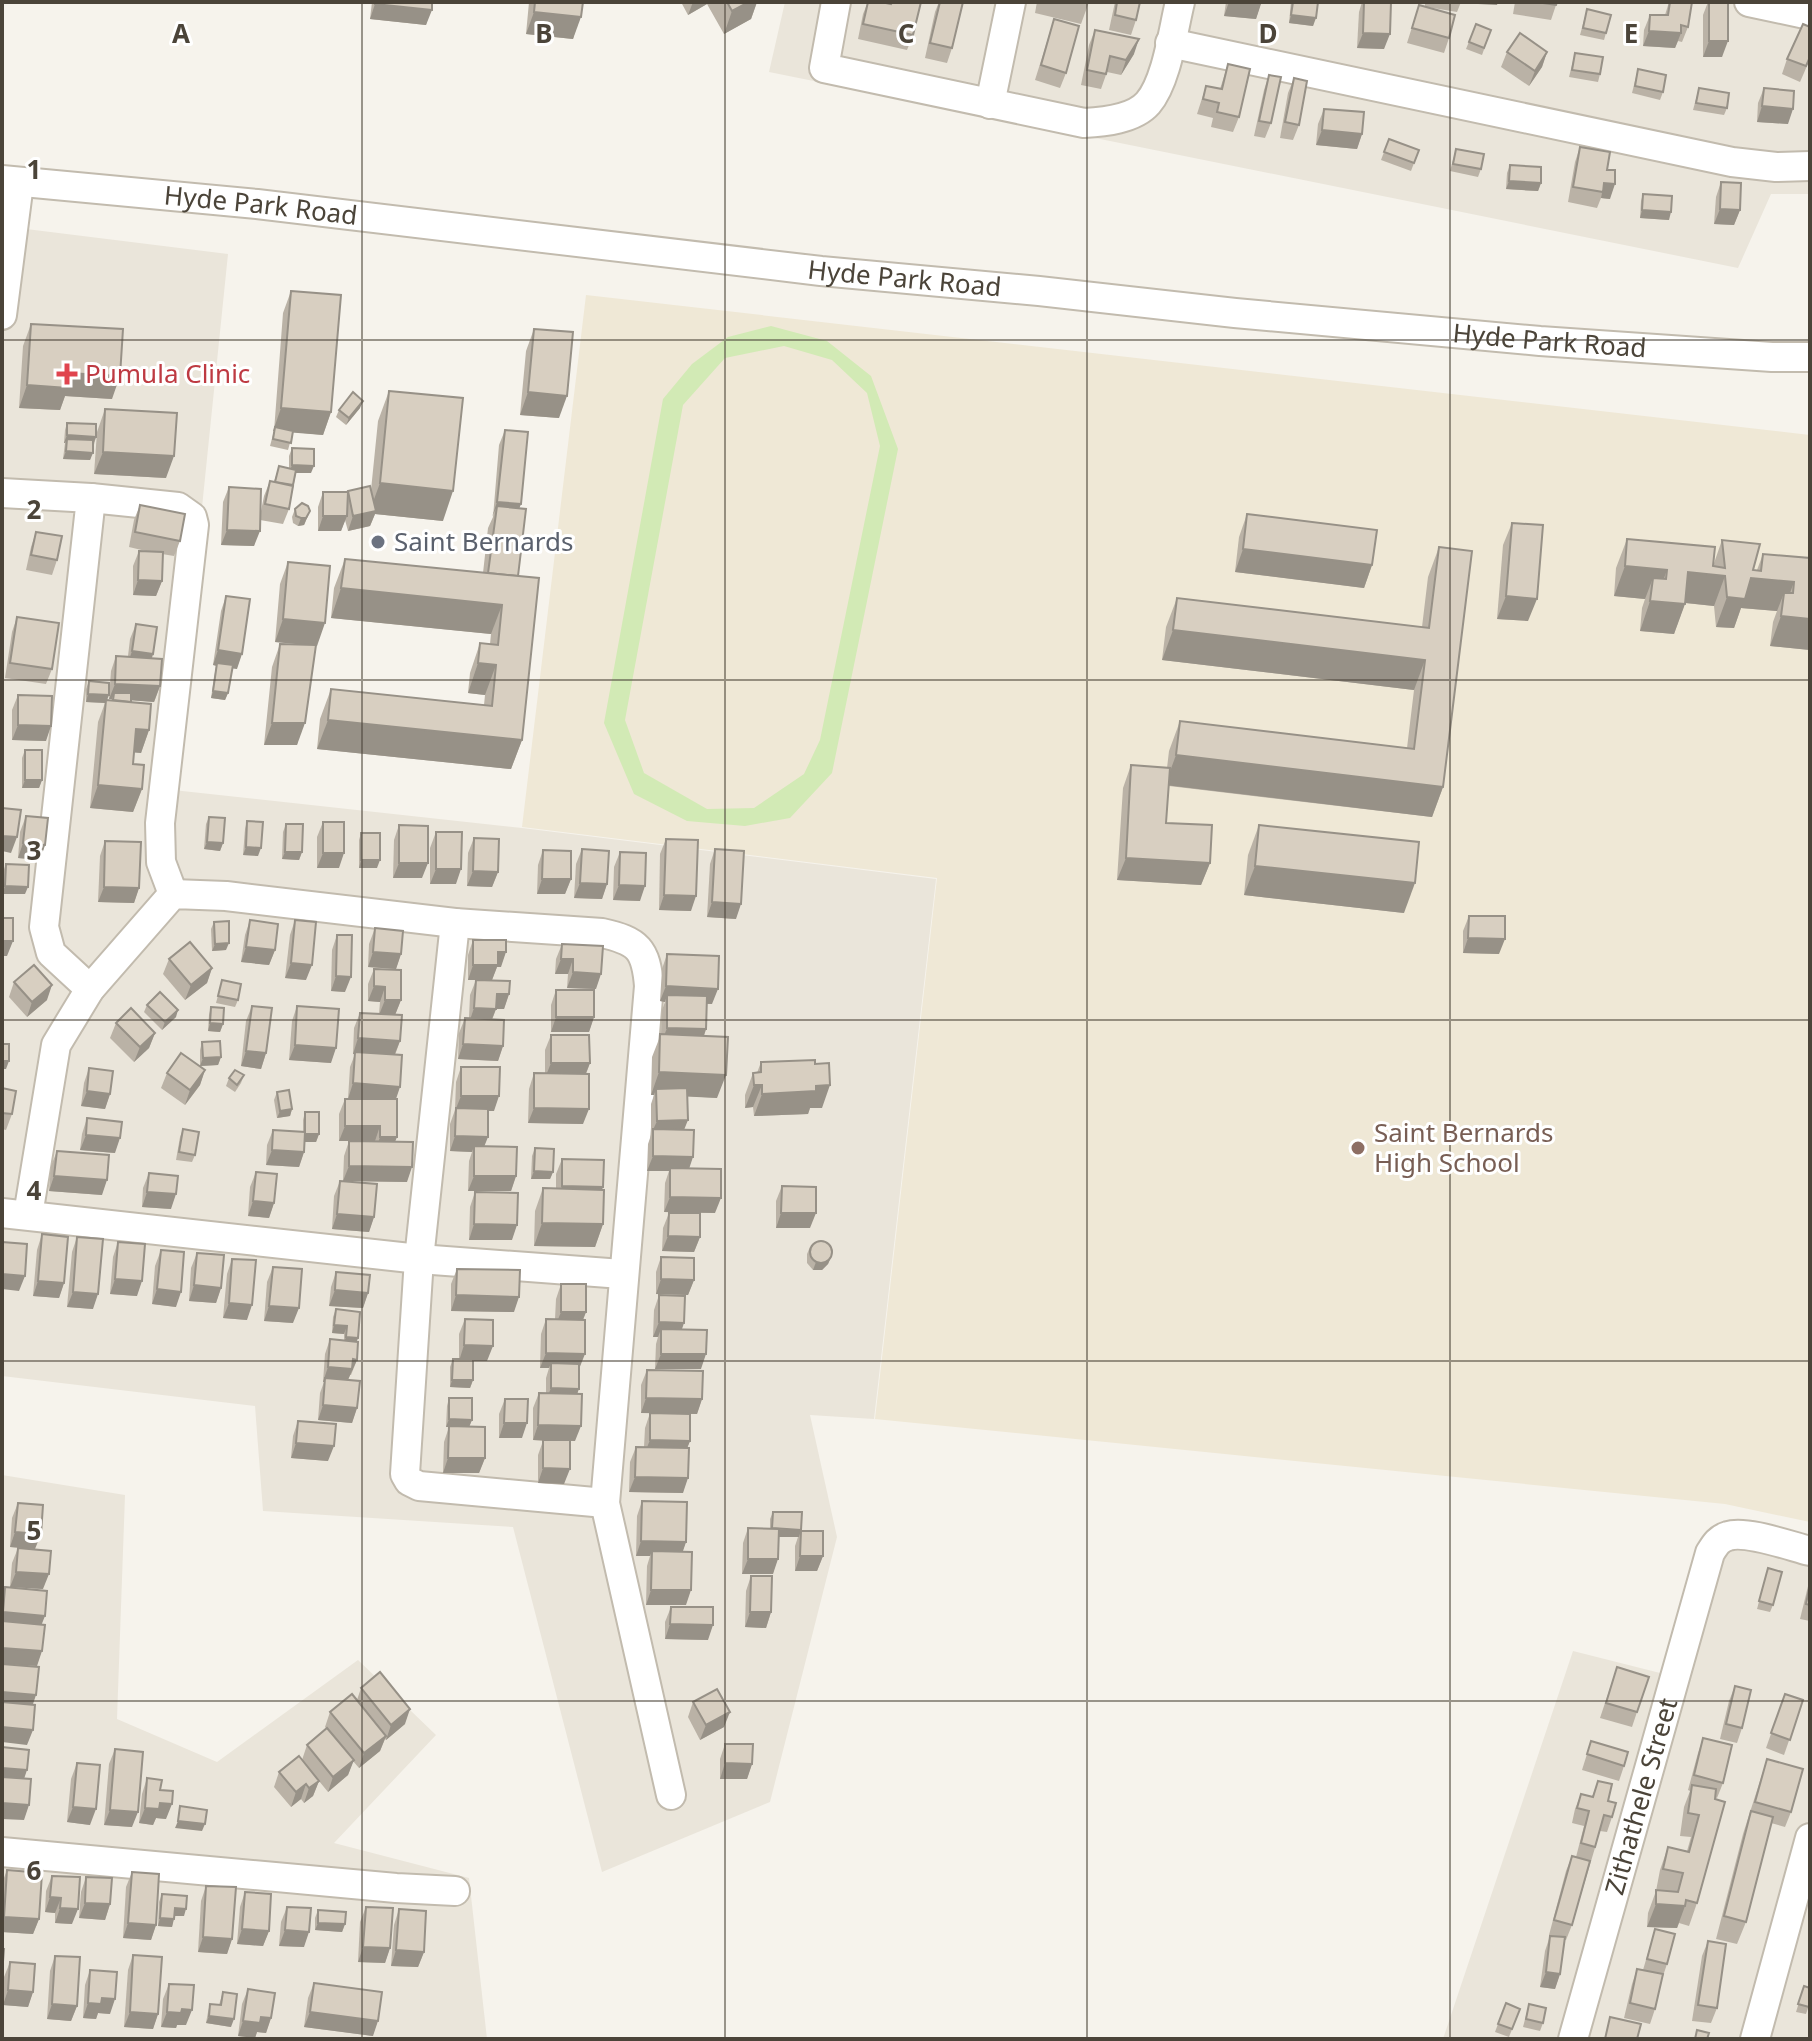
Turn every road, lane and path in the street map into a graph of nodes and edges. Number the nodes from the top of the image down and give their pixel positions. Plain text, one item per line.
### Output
1 (836, 2) edge
2 (1011, 2) edge
3 (1180, 2) edge
4 (1749, 2) edge
5 (1810, 15) edge
6 (1170, 43) junction
7 (990, 104) junction
8 (1810, 166) edge
9 (11, 182) edge
10 (2, 315) edge
11 (1810, 357) edge
12 (2, 493) edge
13 (91, 498) junction
14 (173, 894) junction
15 (455, 923) junction
16 (90, 989) junction
17 (15, 1214) edge
18 (419, 1259) junction
19 (622, 1274) junction
20 (605, 1503) junction
21 (1810, 1551) edge
22 (671, 1795) dead end
23 (1810, 1838) edge
24 (2, 1852) edge
25 (455, 1891) dead end
26 (1573, 2039) edge
27 (1755, 2039) edge

1 - 7 street
2 - 7 street
3 - 6 street
4 - 5 street
6 - 7 street
6 - 8 street
9 - 10 street
9 - 11 street, Hyde Park Road
12 - 13 street
13 - 14 street
13 - 16 street
14 - 15 street
14 - 16 street
15 - 18 street
15 - 19 street
16 - 17 street
17 - 18 street
18 - 19 street
18 - 20 street
19 - 20 street
20 - 22 street
21 - 26 street, Zithathele Street
23 - 27 street
24 - 25 street

